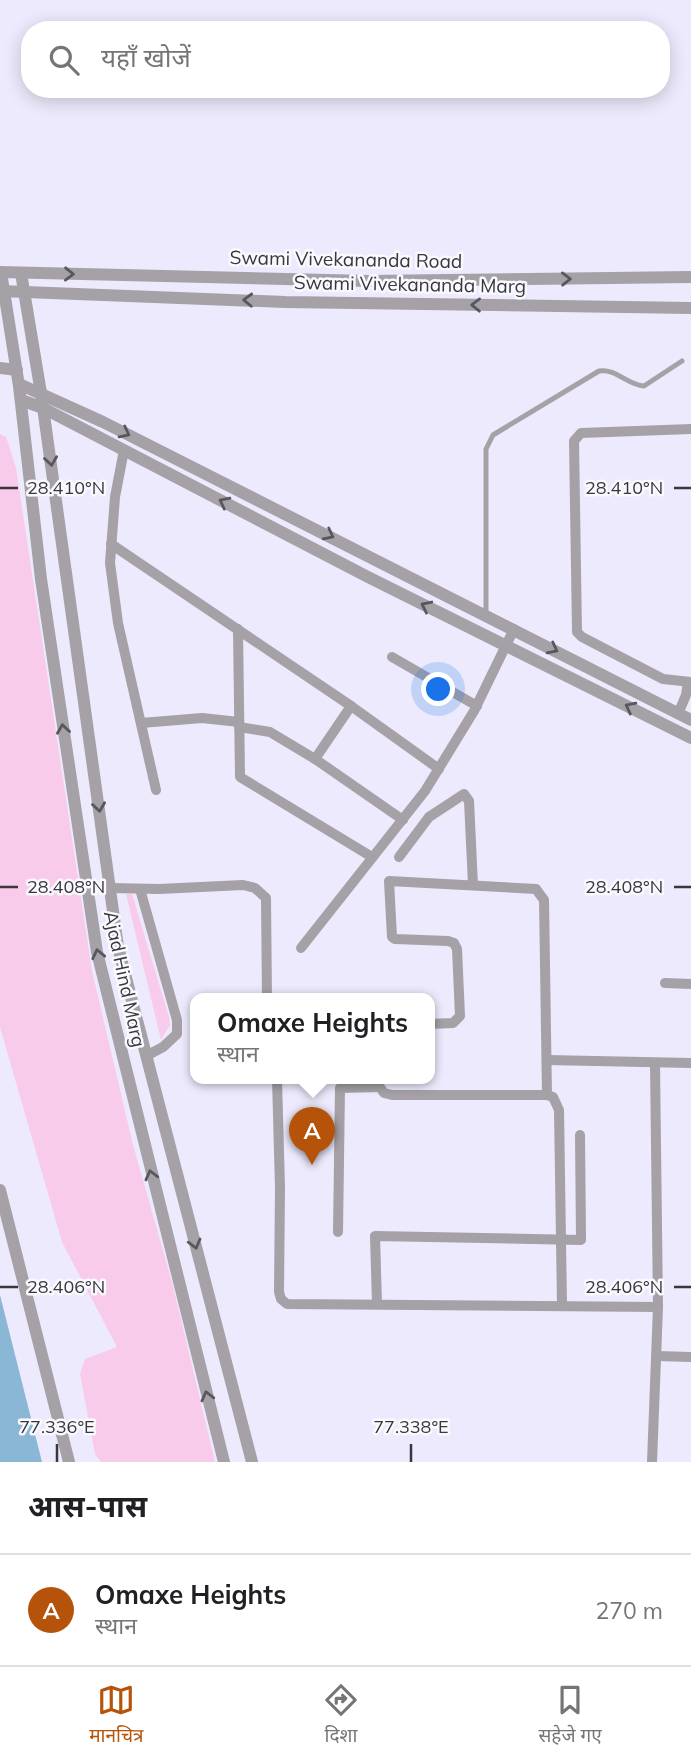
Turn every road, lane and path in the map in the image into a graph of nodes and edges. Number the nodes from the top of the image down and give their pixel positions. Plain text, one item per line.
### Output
1 (0, 272) edge
2 (21, 273) junction
3 (691, 277) edge
4 (1, 291) edge
5 (24, 291) junction
6 (691, 308) edge
7 (682, 361) dead end
8 (0, 368) edge
9 (17, 370) junction
10 (19, 384) junction
11 (41, 393) junction
12 (21, 400) junction
13 (44, 408) junction
14 (691, 429) edge
15 (124, 450) junction
16 (111, 544) junction
17 (486, 615) junction
18 (238, 629) junction
19 (514, 629) junction
20 (506, 645) junction
21 (392, 657) dead end
22 (690, 682) edge
23 (351, 706) junction
24 (477, 706) junction
25 (678, 714) junction
26 (691, 720) edge
27 (141, 723) junction
28 (239, 725) junction
29 (691, 738) edge
30 (315, 759) junction
31 (439, 769) junction
32 (156, 790) dead end
33 (402, 820) junction
34 (372, 857) junction
35 (399, 857) dead end
36 (473, 885) junction
37 (110, 888) junction
38 (140, 889) junction
39 (301, 948) dead end
40 (665, 983) dead end
41 (691, 984) edge
42 (267, 993) edge
43 (435, 1024) edge
44 (146, 1056) junction
45 (547, 1060) junction
46 (655, 1063) junction
47 (691, 1063) edge
48 (277, 1084) edge
49 (547, 1095) junction
50 (157, 1097) junction
51 (133, 1103) junction
52 (580, 1135) dead end
53 (0, 1190) edge
54 (338, 1232) dead end
55 (561, 1240) junction
56 (377, 1304) junction
57 (562, 1306) junction
58 (658, 1307) junction
59 (657, 1356) junction
60 (691, 1357) edge
61 (69, 1462) edge
62 (224, 1462) edge
63 (252, 1462) edge
64 (652, 1462) edge

1 - 2 street, Swami Vivekananda Road
1 - 4 street, Ajad Hind Marg
2 -> 3 street, Swami Vivekananda Road
2 - 5 street
4 - 5 street, Swami Vivekananda Marg
4 - 9 street, Ajad Hind Marg
6 -> 5 street, Swami Vivekananda Marg
5 - 11 street
7 - 17 lane
8 - 9 street
9 - 10 street, Ajad Hind Marg
10 - 11 street
10 - 12 street, Ajad Hind Marg
11 - 13 street
11 -> 17 street
12 - 13 street
51 -> 12 street, Ajad Hind Marg
13 - 15 street
13 -> 37 street
14 - 22 street
15 - 16 street
20 -> 15 street
16 - 18 street
16 - 27 street
17 - 19 street
18 - 23 street
18 - 28 street
19 - 20 street
19 -> 25 street
20 - 24 street
29 -> 20 street
21 - 24 street
22 - 25 street
23 - 30 street
23 - 31 street
24 - 31 street
25 - 26 street
27 - 28 street
27 - 32 street
28 - 30 street
28 - 34 street
30 - 33 street
31 - 33 street
33 - 34 street
34 - 39 street
35 - 36 street
36 - 43 street
36 - 45 street
37 - 38 street
37 - 44 street
38 - 42 street
38 - 44 street
40 - 41 street
44 - 50 street
45 - 46 street
45 - 49 street
46 - 47 street
46 - 58 street
48 - 56 street
49 - 54 street
49 - 55 street
50 - 51 street
50 -> 63 street
62 -> 51 street, Ajad Hind Marg
52 - 55 street
53 - 61 street
55 - 56 street
55 - 57 street
56 - 57 street
57 - 58 street
58 - 59 street
59 - 60 street
59 - 64 street

